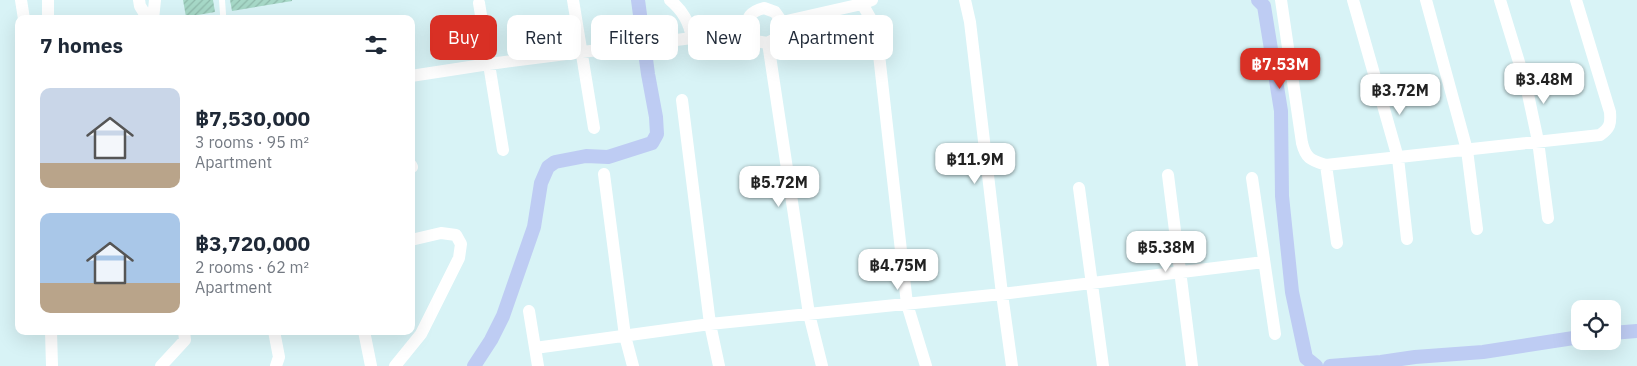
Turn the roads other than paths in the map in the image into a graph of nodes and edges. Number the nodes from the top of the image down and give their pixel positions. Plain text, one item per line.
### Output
1 (21, 0) edge
2 (48, 0) edge
3 (139, 0) edge
4 (155, 0) edge
5 (222, 0) edge
6 (573, 0) edge
7 (670, 0) edge
8 (966, 0) edge
9 (1281, 0) edge
10 (1353, 0) edge
11 (1426, 0) edge
12 (1500, 0) edge
13 (1576, 0) edge
14 (864, 1) edge
15 (479, 3) dead end
16 (763, 4) edge
17 (223, 14) dead end
18 (23, 15) edge
19 (48, 15) edge
20 (146, 15) edge
21 (153, 15) edge
22 (750, 15) edge
23 (777, 15) edge
24 (809, 15) edge
25 (688, 23) edge
26 (688, 39) edge
27 (760, 42) edge
28 (768, 44) joint
29 (582, 53) junction
30 (489, 64) junction
31 (415, 75) edge
32 (682, 100) dead end
33 (594, 128) dead end
34 (1538, 142) junction
35 (503, 150) dead end
36 (1467, 150) junction
37 (1398, 158) junction
38 (1326, 165) junction
39 (604, 174) dead end
40 (1168, 176) dead end
41 (1252, 178) dead end
42 (1079, 188) dead end
43 (1548, 218) dead end
44 (1478, 229) dead end
45 (415, 239) edge
46 (1407, 239) dead end
47 (1336, 243) dead end
48 (1264, 262) junction
49 (1179, 272) junction
50 (1091, 282) junction
51 (1002, 294) junction
52 (907, 304) junction
53 (529, 311) dead end
54 (809, 314) junction
55 (710, 324) junction
56 (1275, 334) dead end
57 (51, 335) edge
58 (184, 335) edge
59 (275, 335) edge
60 (365, 335) edge
61 (625, 336) junction
62 (535, 348) junction
63 (52, 366) edge
64 (161, 366) edge
65 (276, 366) edge
66 (371, 366) edge
67 (395, 366) edge
68 (538, 366) edge
69 (633, 366) edge
70 (719, 366) edge
71 (822, 366) edge
72 (926, 366) edge
73 (1012, 366) edge
74 (1103, 366) edge
75 (1192, 366) edge

1 - 18 street
2 - 19 street
3 - 20 street
4 - 21 street
5 - 17 lane
6 - 29 street
7 - 25 street
8 - 51 street
9 - 38 street
10 - 37 street
11 - 36 street
12 - 34 street
13 - 34 street
14 - 24 street
14 - 52 street
15 - 30 street
16 - 22 street
16 - 23 street
26 - 29 street
27 - 28 street
28 - 54 street
29 - 30 street
29 - 33 street
30 - 31 street
30 - 35 street
32 - 55 street
34 - 36 street
34 - 43 street
36 - 37 street
36 - 44 street
37 - 38 street
37 - 46 street
38 - 47 street
39 - 61 street
40 - 49 street
41 - 48 street
42 - 50 street
45 - 67 street
48 - 49 street
48 - 56 street
49 - 50 street
49 - 75 street
50 - 51 street
50 - 74 street
51 - 52 street
51 - 73 street
52 - 54 street
52 - 72 street
53 - 62 street
54 - 55 street
54 - 71 street
55 - 61 street
55 - 70 street
57 - 63 street
58 - 64 street
59 - 65 street
60 - 66 street
61 - 62 street
61 - 69 street
62 - 68 street

